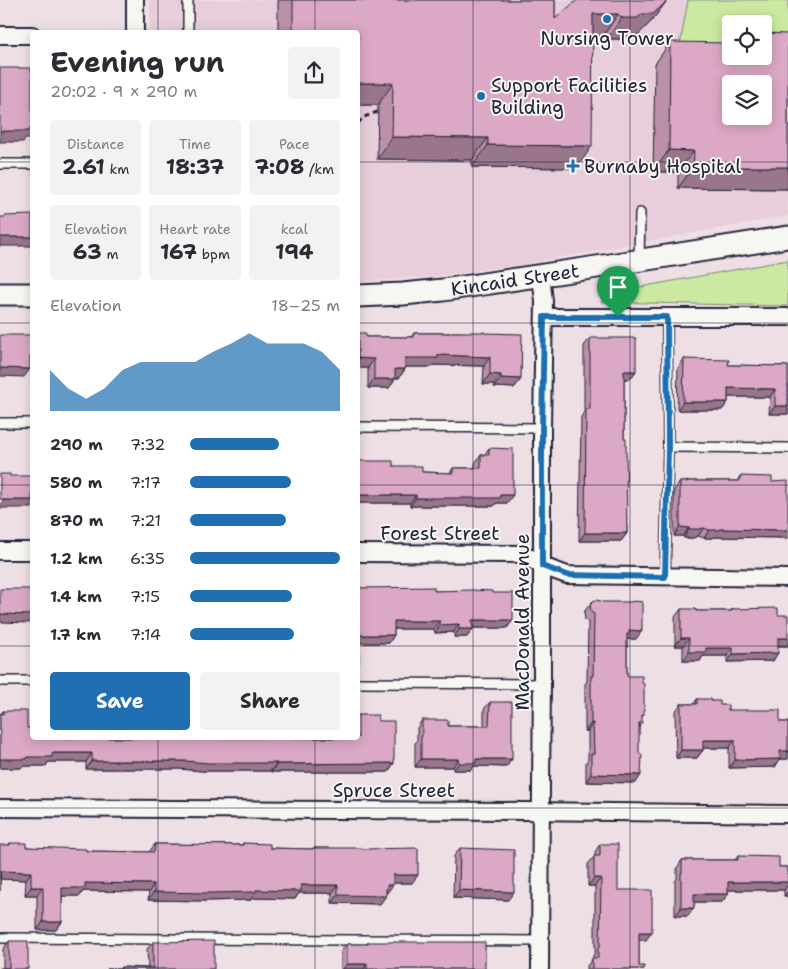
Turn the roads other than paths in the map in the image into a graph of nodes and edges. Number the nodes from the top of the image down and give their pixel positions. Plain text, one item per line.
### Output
1 (135, 0) edge
2 (188, 0) edge
3 (135, 30) edge
4 (188, 30) edge
5 (0, 35) edge
6 (30, 35) edge
7 (0, 164) edge
8 (30, 164) edge
9 (640, 213) dead end
10 (788, 237) edge
11 (639, 261) junction
12 (541, 276) junction
13 (0, 294) edge
14 (30, 294) edge
15 (360, 296) edge
16 (544, 317) junction
17 (667, 317) junction
18 (788, 317) edge
19 (0, 423) edge
20 (30, 424) edge
21 (360, 427) edge
22 (542, 428) junction
23 (668, 447) junction
24 (788, 448) edge
25 (0, 551) edge
26 (30, 551) edge
27 (360, 553) edge
28 (542, 566) junction
29 (665, 577) junction
30 (788, 578) edge
31 (0, 681) edge
32 (30, 681) edge
33 (360, 683) edge
34 (542, 684) junction
35 (0, 808) edge
36 (541, 811) junction
37 (788, 814) edge
38 (0, 938) edge
39 (541, 941) junction
40 (540, 969) edge

1 - 3 street
2 - 4 lane
5 - 6 street
7 - 8 lane
9 - 11 lane
10 - 11 street, Kincaid Street
11 - 12 street, Kincaid Street
12 - 15 street, Kincaid Street
12 - 16 street, MacDonald Avenue
13 - 14 street
16 - 17 street
16 - 22 street, MacDonald Avenue
17 - 18 street
17 - 23 lane
19 - 20 lane
21 - 22 lane
22 - 28 street, MacDonald Avenue
23 - 24 lane
23 - 29 lane
25 - 26 street
27 - 28 street, Forest Street
28 - 29 street, Forest Street
28 - 34 street, MacDonald Avenue
29 - 30 street, Forest Street
31 - 32 lane
33 - 34 lane
34 - 36 street, MacDonald Avenue
35 - 36 street, Spruce Street
36 - 37 street, Spruce Street
36 - 39 street, MacDonald Avenue
38 - 39 lane
39 - 40 street, MacDonald Avenue

